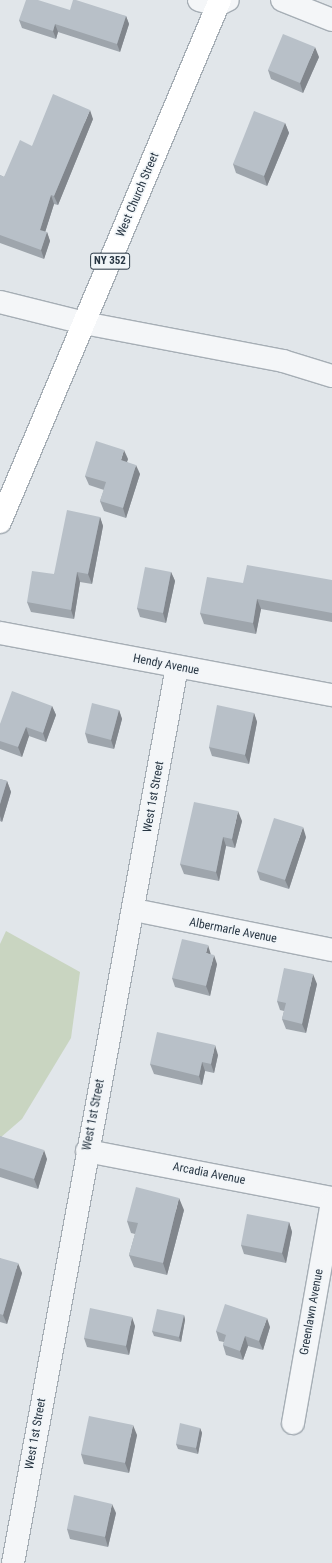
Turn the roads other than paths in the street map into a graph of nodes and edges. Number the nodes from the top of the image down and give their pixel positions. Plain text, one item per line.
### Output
1 (282, 0) edge
2 (217, 1) edge
3 (332, 20) edge
4 (0, 302) edge
5 (84, 323) junction
6 (332, 376) edge
7 (0, 522) edge
8 (0, 633) edge
9 (177, 668) junction
10 (332, 696) edge
11 (134, 910) junction
12 (332, 950) edge
13 (87, 1151) junction
14 (332, 1198) edge
15 (332, 1201) edge
16 (293, 1424) dead end
17 (13, 1563) edge

1 - 3 street
2 - 5 main road, West Church Street / NY 352
4 - 5 street
5 - 6 street
5 - 7 main road, West Church Street / NY 352
8 - 9 street, Hendy Avenue
9 - 10 street, Hendy Avenue
9 - 11 street, West 1st Street
11 - 12 street, Albermarle Avenue
11 - 13 street, West 1st Street
13 - 14 street, Arcadia Avenue
13 - 17 street, West 1st Street
15 - 16 street, Greenlawn Avenue

